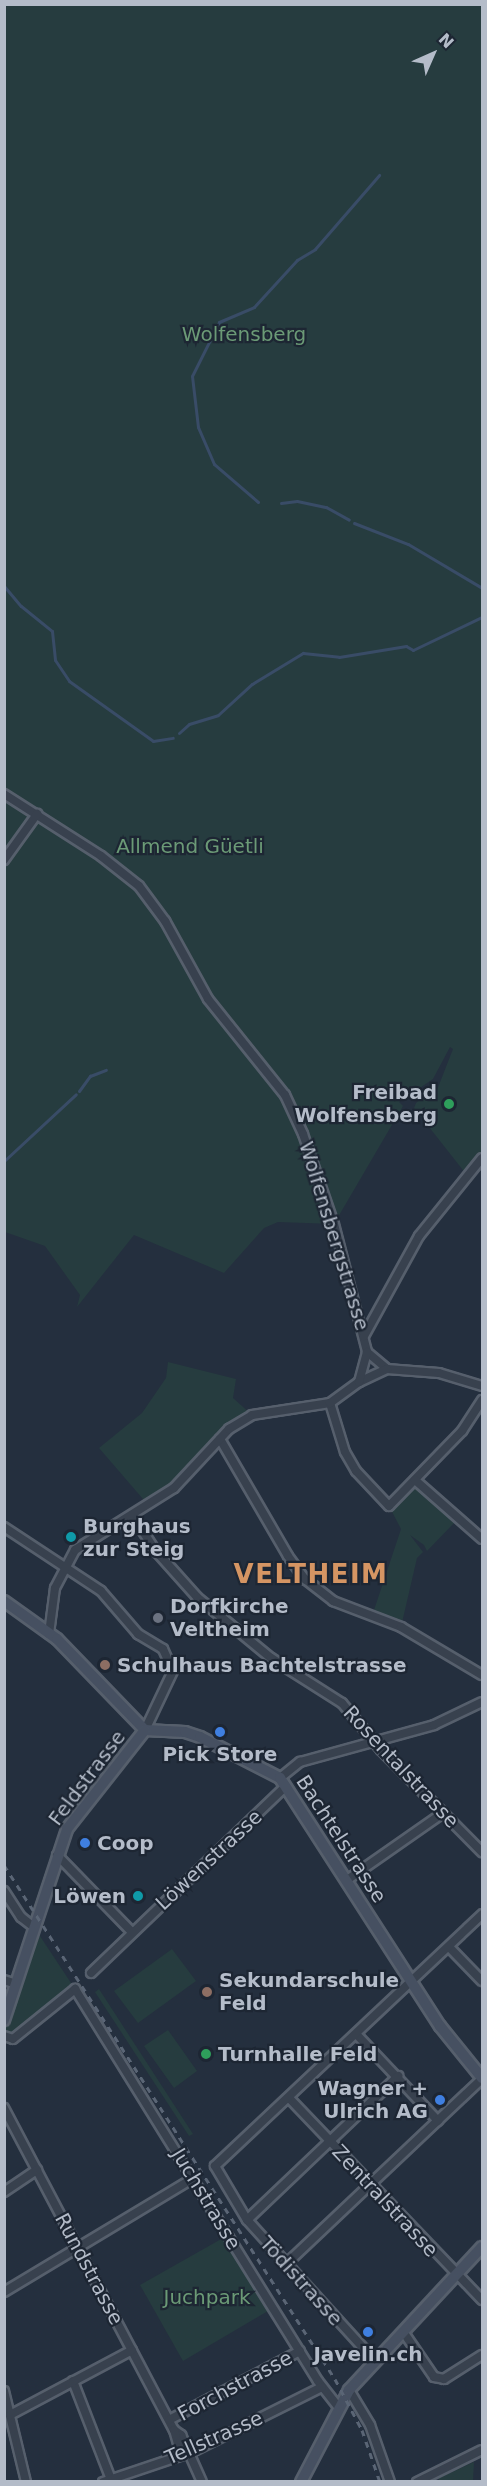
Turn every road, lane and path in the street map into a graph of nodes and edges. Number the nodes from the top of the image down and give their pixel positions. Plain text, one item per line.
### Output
1 (4, 794) edge
2 (37, 814) junction
3 (4, 860) edge
4 (483, 1158) edge
5 (364, 1336) junction
6 (367, 1352) junction
7 (387, 1369) junction
8 (358, 1382) junction
9 (483, 1386) edge
10 (483, 1400) edge
11 (330, 1402) junction
12 (220, 1439) junction
13 (415, 1480) junction
14 (133, 1516) junction
15 (4, 1527) edge
16 (483, 1539) edge
17 (63, 1568) junction
18 (4, 1601) edge
19 (49, 1634) junction
20 (483, 1675) edge
21 (483, 1702) edge
22 (145, 1730) junction
23 (374, 1743) junction
24 (283, 1782) junction
25 (443, 1813) junction
26 (483, 1852) edge
27 (57, 1855) junction
28 (347, 1880) junction
29 (4, 1891) edge
30 (483, 1914) edge
31 (34, 1927) junction
32 (132, 1932) junction
33 (449, 1947) junction
34 (91, 1972) dead end
35 (483, 1981) edge
36 (10, 1982) edge
37 (411, 1983) junction
38 (4, 2020) edge
39 (357, 2035) junction
40 (4, 2036) edge
41 (398, 2076) junction
42 (483, 2079) edge
43 (290, 2099) junction
44 (4, 2108) edge
45 (438, 2121) junction
46 (330, 2142) junction
47 (37, 2170) junction
48 (195, 2178) junction
49 (371, 2185) junction
50 (4, 2192) edge
51 (247, 2220) junction
52 (483, 2247) edge
53 (78, 2248) junction
54 (285, 2265) junction
55 (458, 2277) junction
56 (4, 2292) edge
57 (483, 2300) edge
58 (404, 2332) junction
59 (132, 2350) junction
60 (300, 2351) junction
61 (483, 2355) edge
62 (375, 2361) junction
63 (73, 2381) junction
64 (322, 2386) junction
65 (349, 2390) junction
66 (4, 2391) edge
67 (338, 2407) junction
68 (10, 2415) junction
69 (169, 2420) junction
70 (483, 2450) edge
71 (188, 2453) junction
72 (112, 2480) edge
73 (26, 2481) edge
74 (103, 2481) edge
75 (202, 2481) edge
76 (301, 2481) edge
77 (390, 2481) edge
78 (417, 2481) edge

1 - 2 street, Wolfensbergstrasse
2 - 3 street
2 - 5 street, Wolfensbergstrasse
4 - 5 street
5 - 6 street, Wolfensbergstrasse
6 - 7 street, Wolfensbergstrasse
6 - 8 street
7 - 8 street
7 - 9 street
8 - 11 street
10 - 13 street
11 - 12 street
11 - 13 street
12 - 14 street
12 - 20 street
13 - 16 street
14 - 17 street
14 - 23 street, Rosentalstrasse
15 - 17 street
17 - 19 street
17 - 22 street
18 - 19 street
19 - 22 street
21 - 23 street, Löwenstrasse
22 - 24 street, Bachtelstrasse
22 - 27 street, Feldstrasse
23 - 24 street, Löwenstrasse
23 - 25 street, Rosentalstrasse
24 - 28 street, Bachtelstrasse
24 - 32 street, Löwenstrasse
25 - 26 street, Rosentalstrasse
25 - 28 street
27 - 31 street, Feldstrasse
27 - 32 street
28 - 37 street, Bachtelstrasse
29 - 31 street
30 - 33 street
31 - 36 street, Feldstrasse
32 - 34 street, Löwenstrasse
33 - 35 street
33 - 37 street
36 - 38 street, Feldstrasse
37 - 39 street
37 - 42 street, Bachtelstrasse
39 - 41 street
39 - 43 street
40 - 48 street, Juchstrasse
41 - 45 street
41 - 46 street
42 - 45 street
43 - 46 street, Zentralstrasse
43 - 51 street, Tödistrasse
44 - 47 street, Rundstrasse
45 - 49 street
46 - 49 street, Zentralstrasse
46 - 51 street
47 - 50 street
47 - 53 street, Rundstrasse
48 - 53 street
48 - 60 street, Juchstrasse
49 - 54 street
49 - 55 street, Zentralstrasse
51 - 54 street, Tödistrasse
52 - 55 street
53 - 56 street
53 - 59 street, Rundstrasse
54 - 62 street, Tödistrasse
55 - 57 street, Zentralstrasse
55 - 58 street
58 - 61 street
58 - 62 street
59 - 63 street
59 - 69 street, Rundstrasse
60 - 64 street, Juchstrasse
60 - 69 street, Forchstrasse
62 - 65 street
63 - 68 street
63 - 72 street
64 - 67 street, Juchstrasse
64 - 71 street, Tellstrasse
65 - 67 street
65 - 77 street
66 - 68 street
67 - 76 street
68 - 73 street
69 - 71 street, Rundstrasse
70 - 78 street
71 - 72 street, Tellstrasse
71 - 75 street, Rundstrasse
72 - 74 street, Tellstrasse

